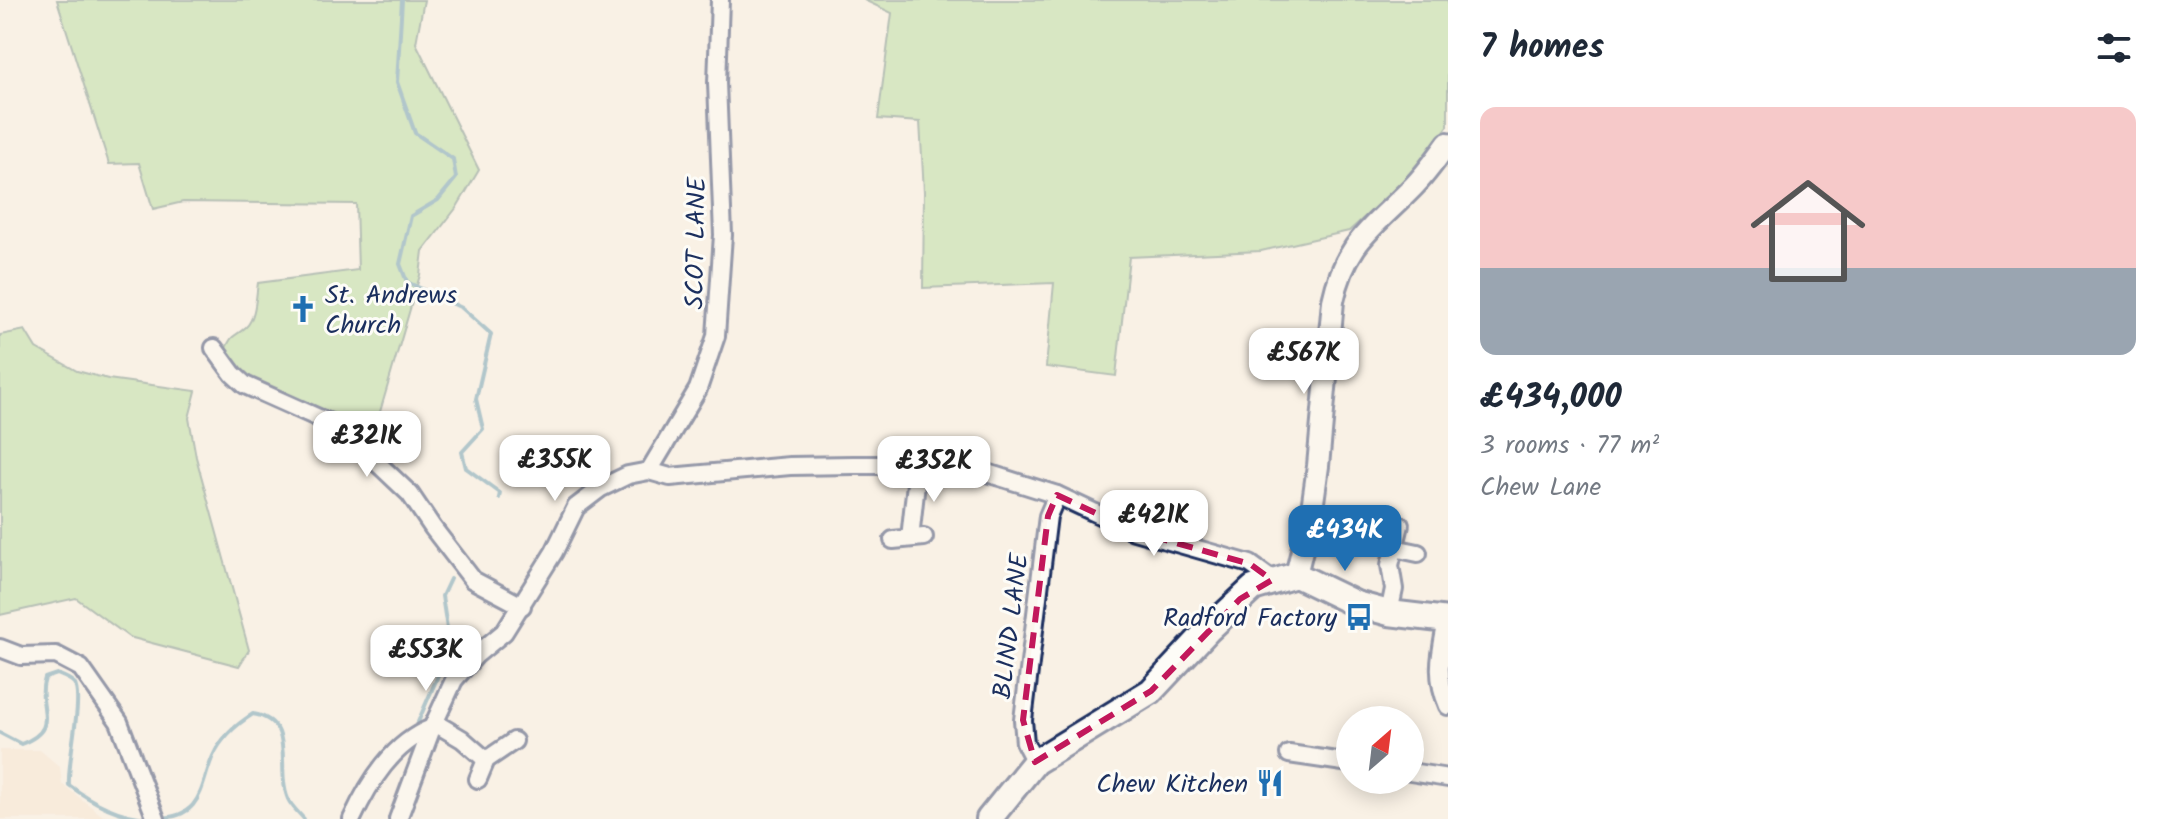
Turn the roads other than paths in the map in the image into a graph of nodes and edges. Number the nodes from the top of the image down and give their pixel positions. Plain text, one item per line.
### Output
1 (720, 0) edge
2 (1448, 143) edge
3 (214, 348) dead end
4 (918, 465) junction
5 (649, 471) junction
6 (1057, 495) junction
7 (1400, 525) dead end
8 (909, 538) dead end
9 (1394, 548) junction
10 (1418, 553) dead end
11 (1284, 578) junction
12 (522, 606) junction
13 (1389, 613) junction
14 (1447, 620) edge
15 (0, 648) edge
16 (1448, 706) edge
17 (434, 726) junction
18 (514, 741) dead end
19 (1289, 754) dead end
20 (486, 760) junction
21 (1336, 761) edge
22 (1035, 762) junction
23 (1424, 774) edge
24 (1448, 778) edge
25 (478, 779) dead end
26 (156, 819) edge
27 (352, 819) edge
28 (398, 819) edge
29 (989, 819) edge

1 - 5 street, SCOT LANE
2 - 11 street
3 - 12 street
4 - 5 street
4 - 6 street
4 - 8 street
5 - 12 street
6 - 11 street
6 - 22 street, BLIND LANE
7 - 9 street
9 - 10 street
9 - 13 street
11 - 13 main road
11 - 22 main road
12 - 17 street
13 - 14 main road
14 - 16 street
15 - 26 street
17 - 20 street
17 - 27 street
17 - 28 street
18 - 20 street
19 - 21 street
20 - 25 street
22 - 29 main road
23 - 24 street

